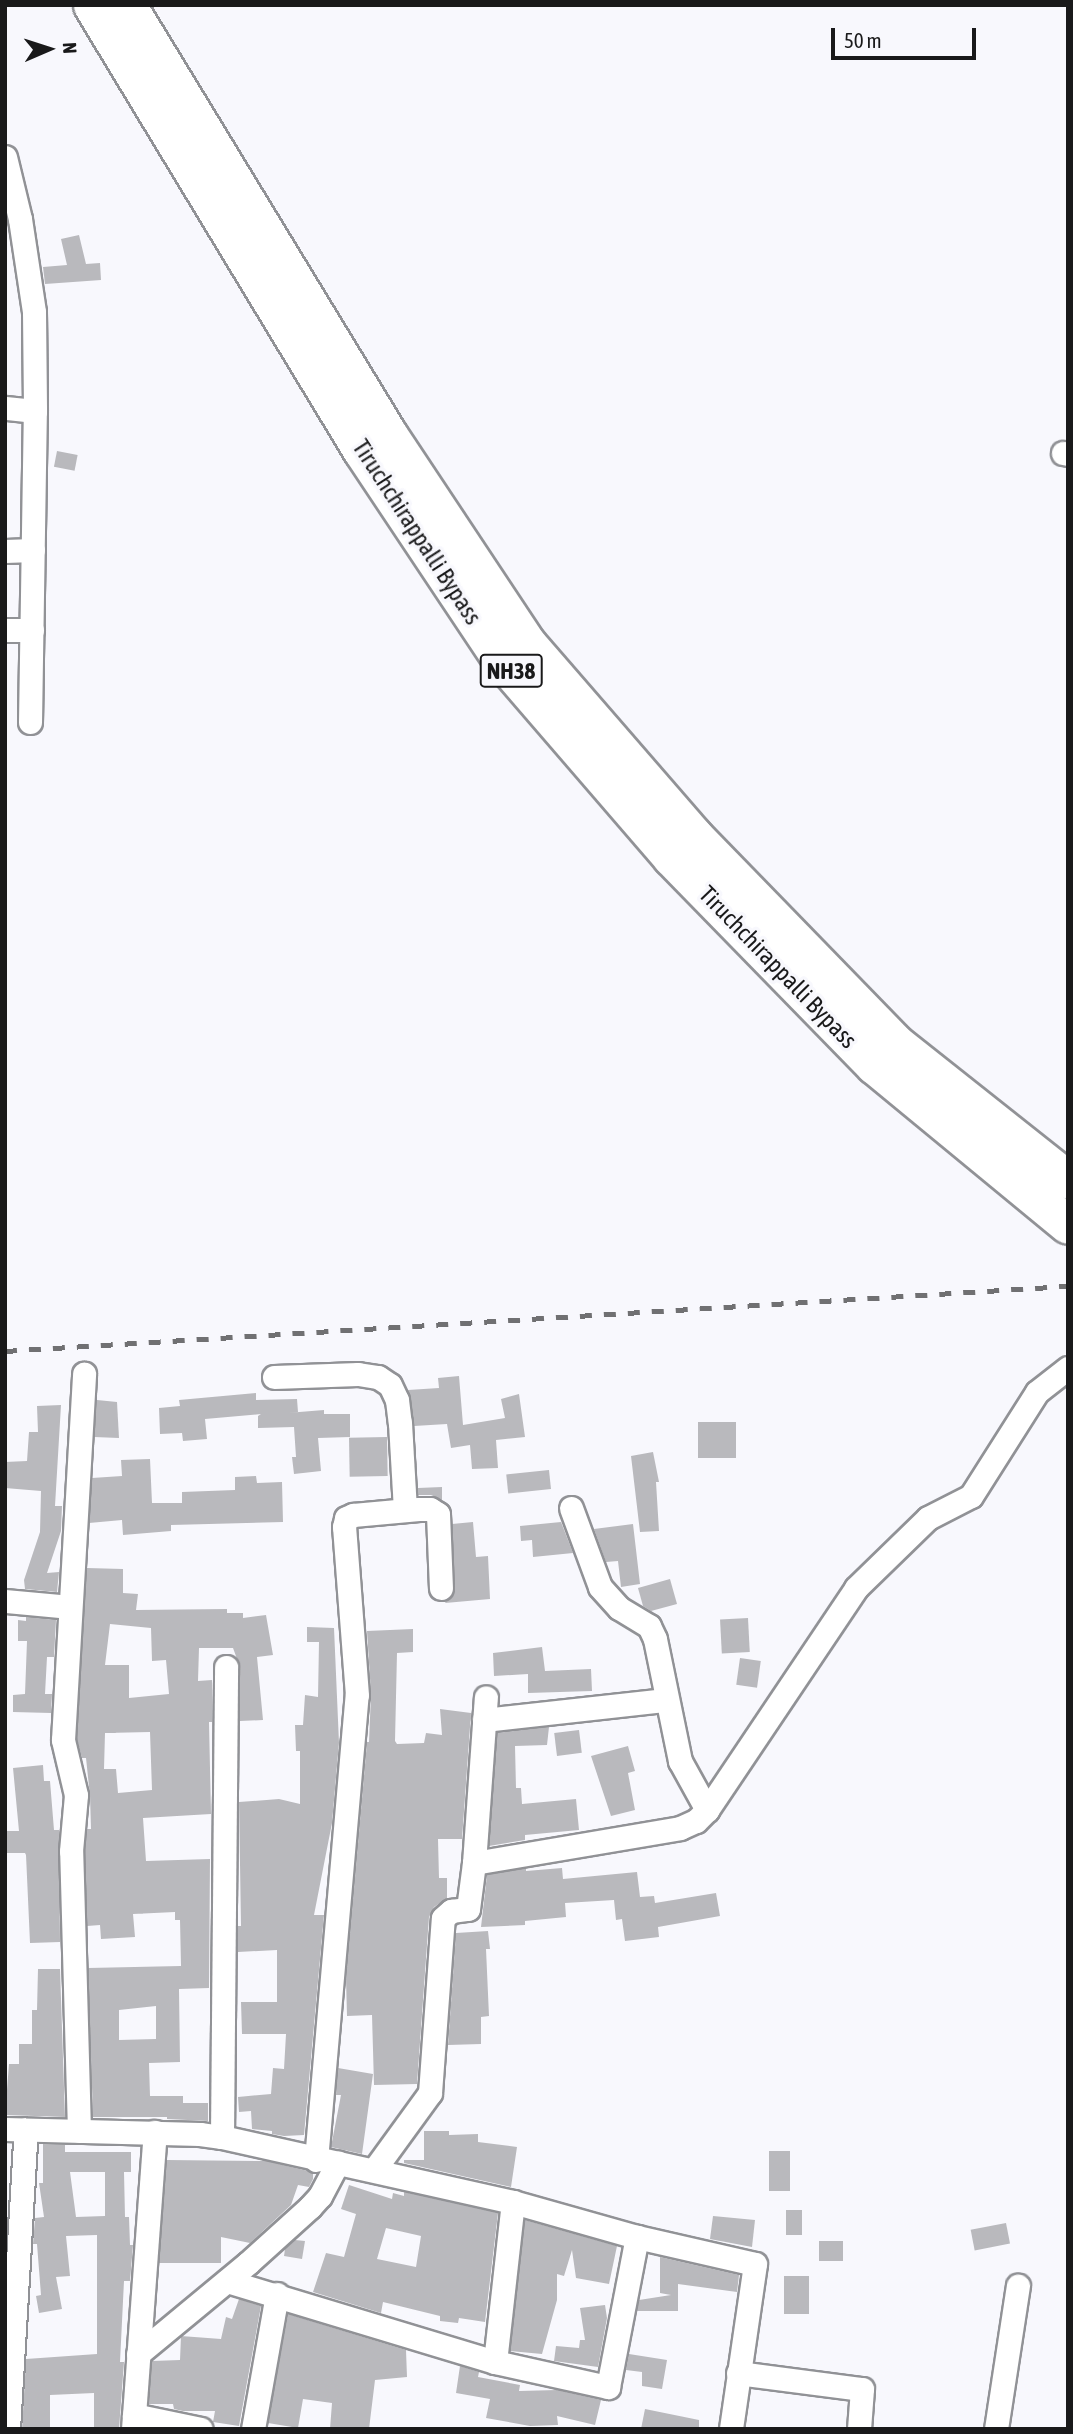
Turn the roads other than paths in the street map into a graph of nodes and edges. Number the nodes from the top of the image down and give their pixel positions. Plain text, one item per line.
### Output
1 (92, 5) edge
2 (127, 5) edge
3 (5, 157) edge
4 (13, 219) edge
5 (5, 408) edge
6 (35, 411) junction
7 (33, 550) junction
8 (5, 551) edge
9 (5, 630) edge
10 (32, 630) junction
11 (30, 722) dead end
12 (1068, 1180) edge
13 (1068, 1224) edge
14 (1068, 1368) edge
15 (84, 1374) dead end
16 (274, 1377) dead end
17 (572, 1508) dead end
18 (405, 1510) junction
19 (441, 1588) dead end
20 (5, 1601) edge
21 (70, 1607) junction
22 (226, 1667) dead end
23 (486, 1697) dead end
24 (666, 1700) junction
25 (484, 1720) junction
26 (707, 1810) junction
27 (474, 1863) junction
28 (16, 2129) edge
29 (79, 2131) junction
30 (155, 2133) junction
31 (222, 2137) junction
32 (327, 2161) junction
33 (374, 2170) junction
34 (513, 2202) junction
35 (637, 2237) junction
36 (227, 2281) junction
37 (1018, 2286) dead end
38 (277, 2294) junction
39 (138, 2354) junction
40 (495, 2362) junction
41 (738, 2373) junction
42 (134, 2422) edge
43 (8, 2429) edge
44 (201, 2429) edge
45 (253, 2429) edge
46 (731, 2429) edge
47 (859, 2429) edge
48 (996, 2429) edge

1 - 13 highway, Tiruchchirappalli Bypass / NH38
2 - 12 highway, Tiruchchirappalli Bypass / NH38
3 - 4 street
4 - 6 street
5 - 6 street
6 - 7 street
7 - 8 street
7 - 10 street
9 - 10 street
10 - 11 street
14 - 26 street
15 - 21 street
16 - 18 street
17 - 24 street
18 - 19 street
18 - 32 street
20 - 21 street
21 - 29 street
22 - 31 street
23 - 25 street
24 - 25 street
24 - 26 street
25 - 27 street
26 - 27 street
27 - 33 street
28 - 29 street
28 - 43 street
29 - 30 street
30 - 31 street
30 - 39 street
31 - 32 street
32 - 33 street
32 - 36 street
33 - 34 street
34 - 35 street
34 - 40 street
35 - 40 street
35 - 41 street
36 - 38 street
36 - 39 street
37 - 48 street
38 - 40 street
38 - 45 street
39 - 42 street
41 - 46 street
41 - 47 street
42 - 44 street

